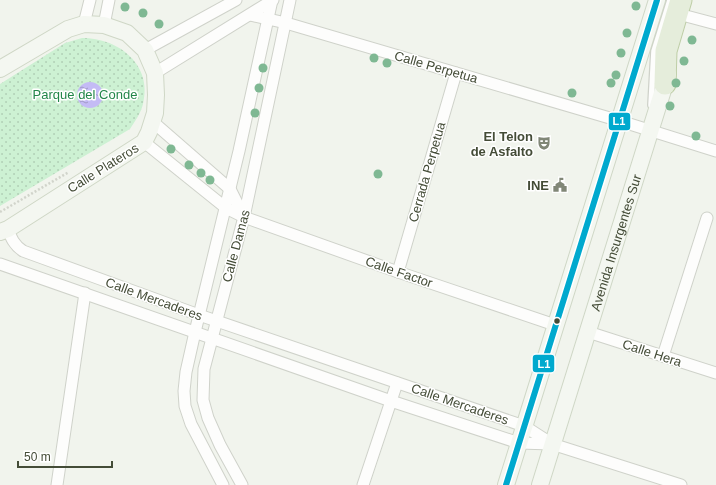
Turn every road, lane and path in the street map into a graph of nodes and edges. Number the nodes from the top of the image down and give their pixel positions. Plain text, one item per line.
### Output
1 (90, 0) edge
2 (109, 0) edge
3 (236, 0) edge
4 (272, 0) edge
5 (290, 0) edge
6 (657, 0) edge
7 (670, 0) edge
8 (691, 0) edge
9 (684, 8) edge
10 (250, 15) junction
11 (268, 19) junction
12 (286, 23) junction
13 (84, 24) junction
14 (716, 24) edge
15 (104, 25) junction
16 (146, 50) junction
17 (0, 69) edge
18 (155, 72) junction
19 (456, 73) junction
20 (666, 84) joint
21 (620, 121) junction
22 (153, 122) junction
23 (650, 130) junction
24 (144, 142) junction
25 (716, 151) edge
26 (72, 170) dead end
27 (230, 189) junction
28 (226, 208) junction
29 (0, 212) edge
30 (244, 217) junction
31 (707, 218) dead end
32 (4, 230) edge
33 (0, 264) edge
34 (398, 272) junction
35 (85, 293) junction
36 (199, 315) junction
37 (216, 321) junction
38 (554, 325) junction
39 (195, 332) junction
40 (588, 332) junction
41 (212, 338) junction
42 (662, 356) junction
43 (716, 373) edge
44 (397, 383) junction
45 (391, 401) junction
46 (524, 426) junction
47 (519, 443) junction
48 (552, 444) junction
49 (56, 485) edge
50 (223, 485) edge
51 (242, 485) edge
52 (363, 485) edge
53 (506, 485) edge
54 (540, 485) edge
55 (681, 485) edge

1 - 13 street
2 - 15 street
3 - 16 street
4 - 10 street
4 - 11 street, Calle Damas
5 - 12 street, Calle Damas
6 - 21 main road
7 - 23 lane
8 - 9 main road
9 - 14 street
9 - 20 highway
10 - 11 street, Calle Perpetua
10 - 18 street
11 - 12 street, Calle Perpetua
11 - 27 street, Calle Damas
12 - 19 street, Calle Perpetua
12 - 30 street, Calle Damas
13 - 15 main road, Calle Plateros
13 - 17 main road, Calle Plateros
15 - 16 main road, Calle Plateros
16 - 18 main road, Calle Plateros
18 - 22 main road, Calle Plateros
19 - 21 street, Calle Perpetua
19 - 34 street, Cerrada Perpetua
20 - 23 main road, Avenida Insurgentes Sur
21 - 23 street, Calle Perpetua
21 - 38 main road
22 - 24 main road, Calle Plateros
22 - 27 street
23 - 25 street, Calle Perpetua
23 - 40 main road, Avenida Insurgentes Sur
24 - 28 street, Calle Factor
24 - 32 main road, Calle Plateros
26 - 29 path
27 - 28 street, Calle Damas
27 - 30 street
28 - 30 street, Calle Factor
28 - 36 street, Calle Damas
30 - 34 street, Calle Factor
30 - 37 street, Calle Damas
31 - 42 street
32 - 36 street, Calle Mercaderes
33 - 35 street, Calle Mercaderes
34 - 38 street, Calle Factor
35 - 39 street, Calle Mercaderes
35 - 49 street
36 - 37 street, Calle Mercaderes
36 - 39 street, Calle Damas
37 - 41 street, Calle Damas
37 - 44 street, Calle Mercaderes
38 - 46 main road
39 - 41 street, Calle Mercaderes
39 - 50 street, Calle Damas
40 - 42 street, Calle Hera
40 - 48 main road, Avenida Insurgentes Sur
41 - 45 street, Calle Mercaderes
41 - 51 street, Calle Damas
42 - 43 street, Calle Hera
44 - 45 street
44 - 46 street, Calle Mercaderes
45 - 47 street, Calle Mercaderes
45 - 52 street
46 - 47 main road
46 - 48 street, Calle Mercaderes
47 - 48 street, Calle Mercaderes
47 - 53 main road
48 - 54 main road, Avenida Insurgentes Sur
48 - 55 street

